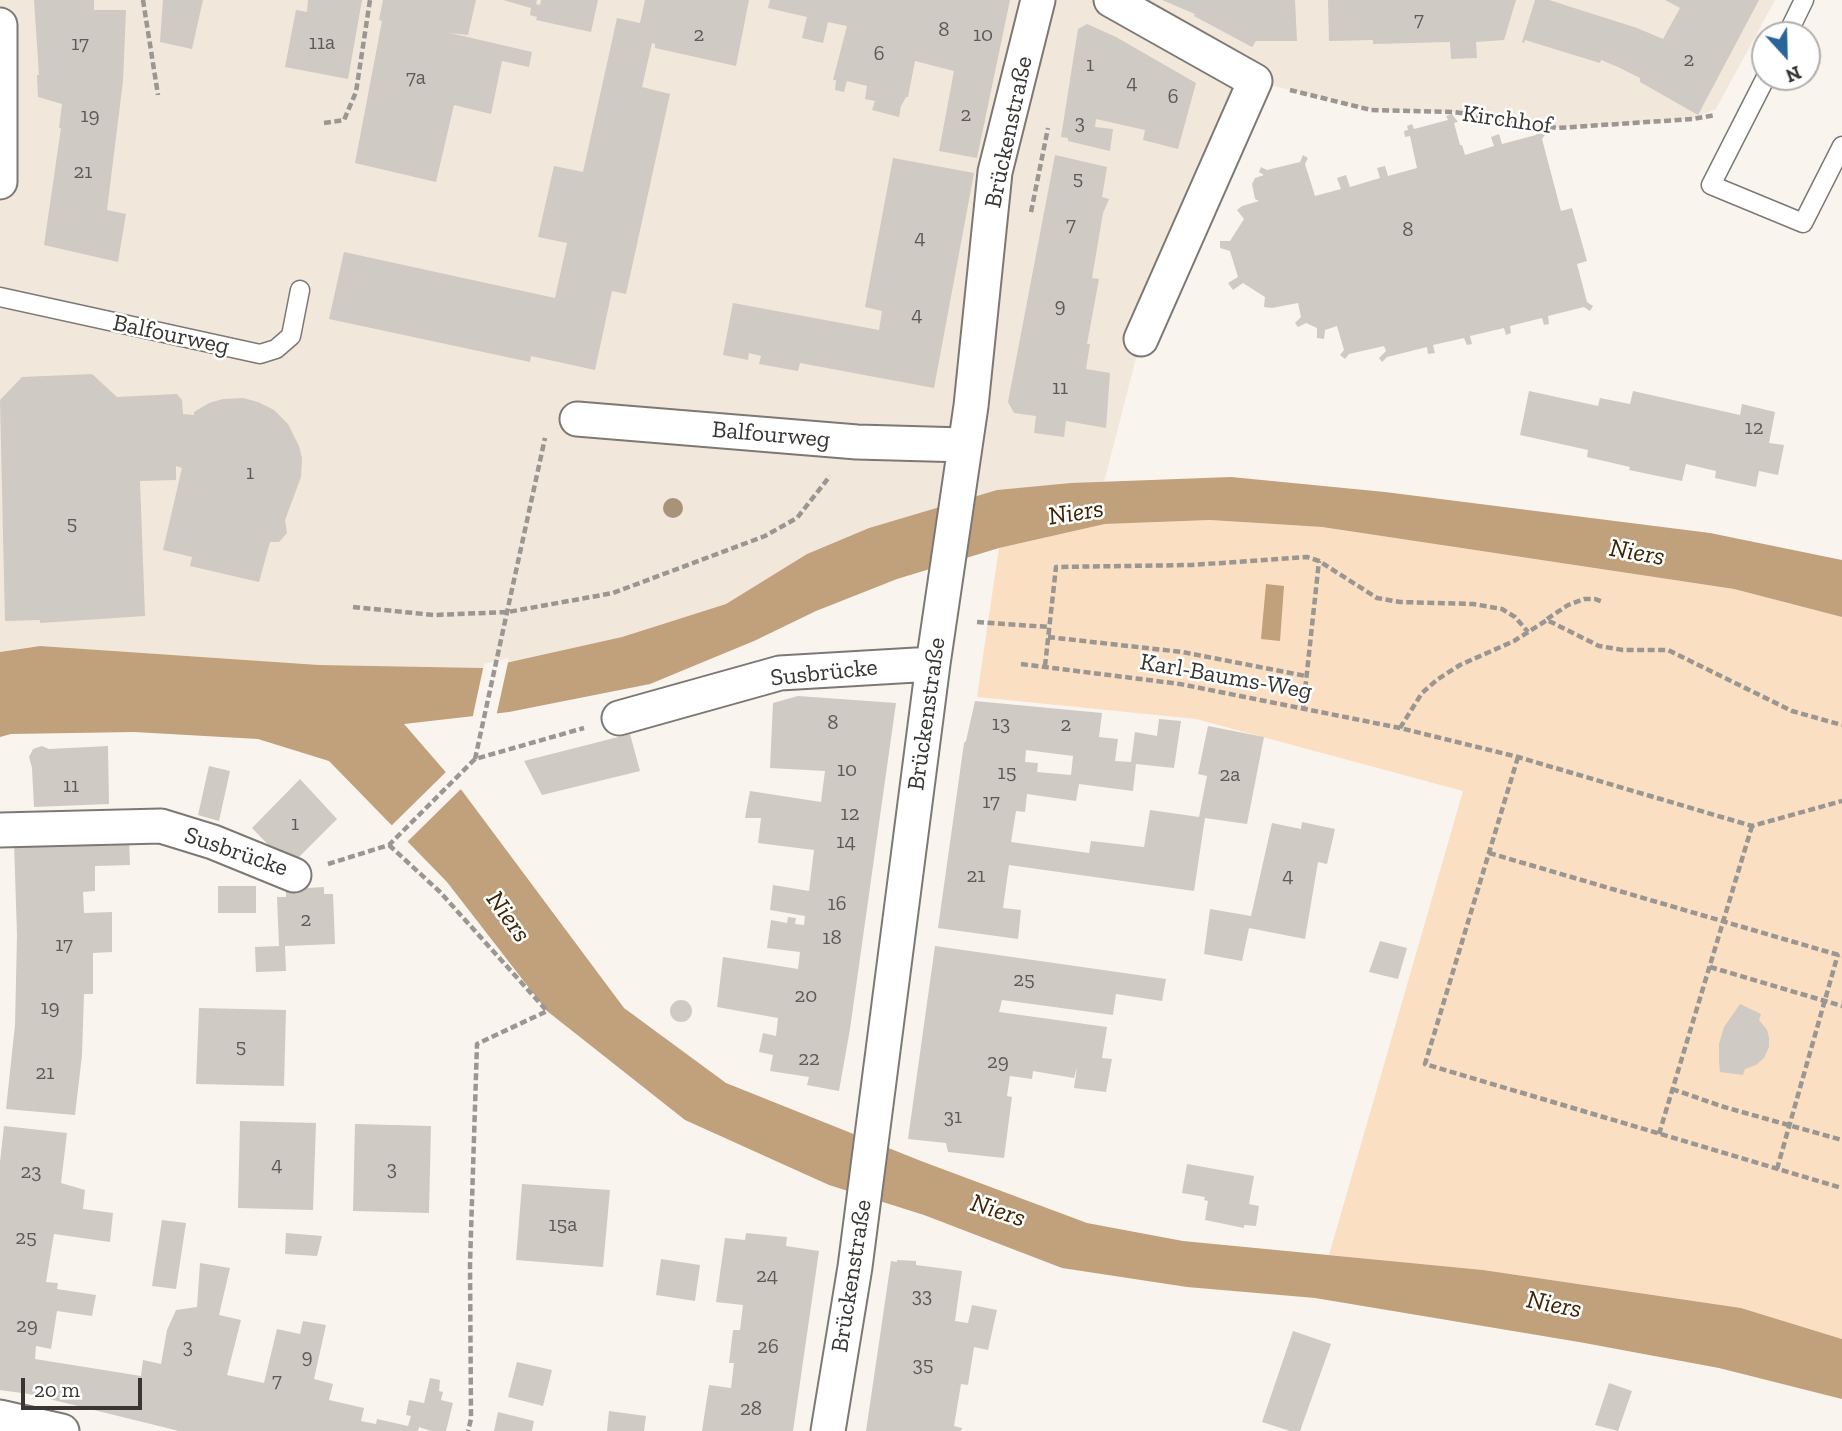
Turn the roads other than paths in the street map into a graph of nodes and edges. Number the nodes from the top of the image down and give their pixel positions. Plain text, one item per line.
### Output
1 (1038, 0) edge
2 (1111, 0) edge
3 (1804, 0) edge
4 (1794, 21) edge
5 (0, 25) edge
6 (1759, 91) edge
7 (1842, 146) edge
8 (1, 178) edge
9 (300, 290) dead end
10 (0, 298) edge
11 (1141, 339) dead end
12 (563, 422) road end
13 (965, 445) junction
14 (933, 664) junction
15 (618, 718) road end
16 (0, 830) edge
17 (293, 875) road end
18 (0, 1417) edge
19 (62, 1431) edge
20 (828, 1431) edge

1 - 13 street, Brückenstraße
2 - 11 street
3 - 4 lane
5 - 8 street
6 - 7 lane
9 - 10 lane, Balfourweg
12 - 13 street, Balfourweg
13 - 14 street, Brückenstraße
14 - 15 street, Susbrücke
14 - 20 street, Brückenstraße
16 - 17 street, Susbrücke
18 - 19 street

